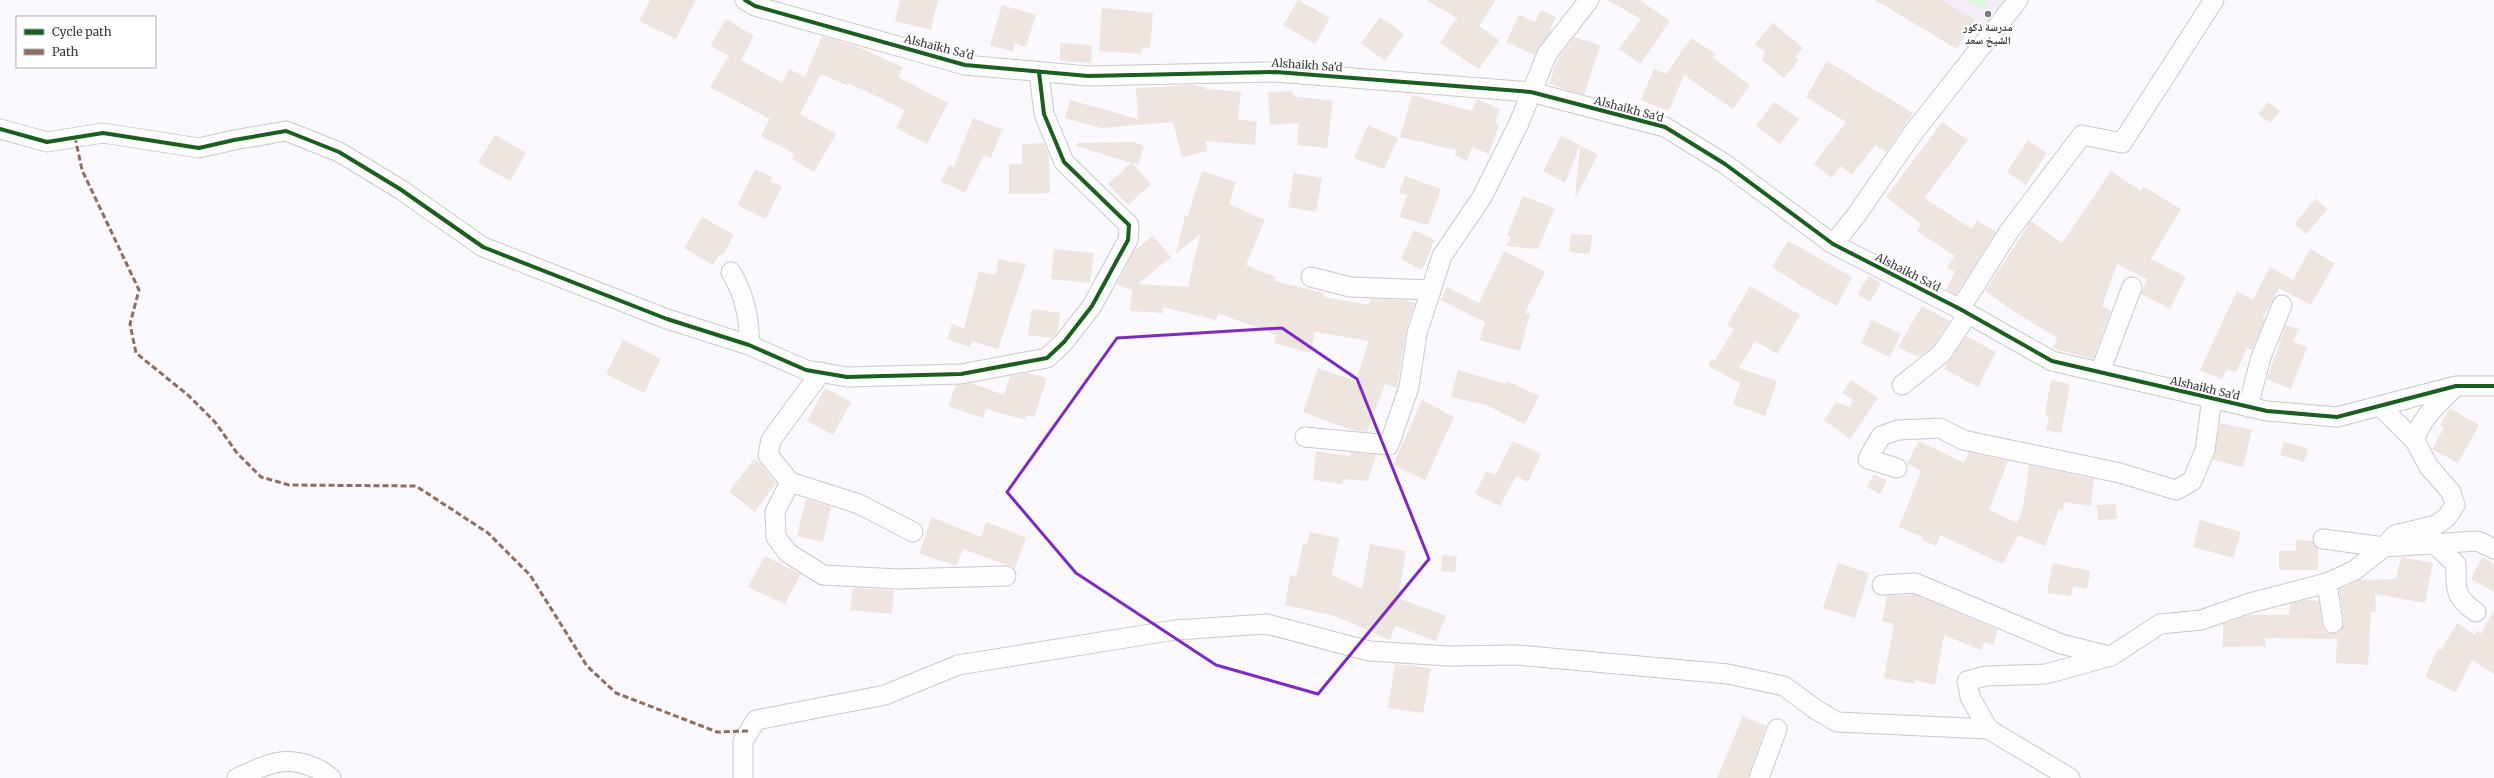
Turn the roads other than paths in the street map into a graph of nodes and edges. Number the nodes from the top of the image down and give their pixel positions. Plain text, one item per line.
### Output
1 (745, 0) edge
2 (1589, 0) edge
3 (2018, 0) edge
4 (2214, 0) edge
5 (1039, 72) junction
6 (1531, 92) junction
7 (0, 129) edge
8 (1833, 244) junction
9 (731, 272) dead end
10 (1311, 277) dead end
11 (2132, 287) dead end
12 (1431, 290) junction
13 (2282, 305) dead end
14 (1964, 311) junction
15 (749, 345) junction
16 (821, 372) junction
17 (2100, 372) junction
18 (1902, 385) dead end
19 (2456, 386) junction
20 (2494, 386) edge
21 (2212, 398) junction
22 (2380, 406) junction
23 (2248, 407) junction
24 (1305, 437) dead end
25 (2415, 441) junction
26 (1897, 468) dead end
27 (790, 482) junction
28 (913, 532) dead end
29 (2323, 539) dead end
30 (2433, 543) junction
31 (2384, 547) junction
32 (2494, 549) edge
33 (1006, 576) dead end
34 (2327, 583) junction
35 (1882, 585) dead end
36 (2476, 612) dead end
37 (2333, 623) dead end
38 (2111, 656) junction
39 (1777, 729) dead end
40 (1988, 729) junction
41 (237, 778) edge
42 (331, 778) edge
43 (743, 778) edge
44 (1759, 778) edge
45 (2070, 778) edge

1 - 5 street, Alshaikh Sa'd
2 - 6 street
3 - 8 street
4 - 14 street
5 - 6 street, Alshaikh Sa'd
5 - 16 street
6 - 8 street, Alshaikh Sa'd
6 - 12 street
7 - 15 street
8 - 14 street, Alshaikh Sa'd
9 - 15 street
10 - 12 street
11 - 17 street
12 - 24 street
13 - 23 street
14 - 17 street, Alshaikh Sa'd
14 - 18 street
15 - 16 street
16 - 27 street
17 - 21 street, Alshaikh Sa'd
19 - 20 street, Alshaikh Sa'd
19 - 22 street, Alshaikh Sa'd
19 - 25 street
21 - 23 street, Alshaikh Sa'd
21 - 26 street
22 - 23 street, Alshaikh Sa'd
22 - 25 street
25 - 31 street
27 - 28 street
27 - 33 street
29 - 31 street
30 - 31 street
30 - 32 street
30 - 36 street
31 - 34 street
34 - 37 street
34 - 38 street
35 - 38 street
38 - 40 street
39 - 44 street
40 - 43 street
40 - 45 street
41 - 42 street

